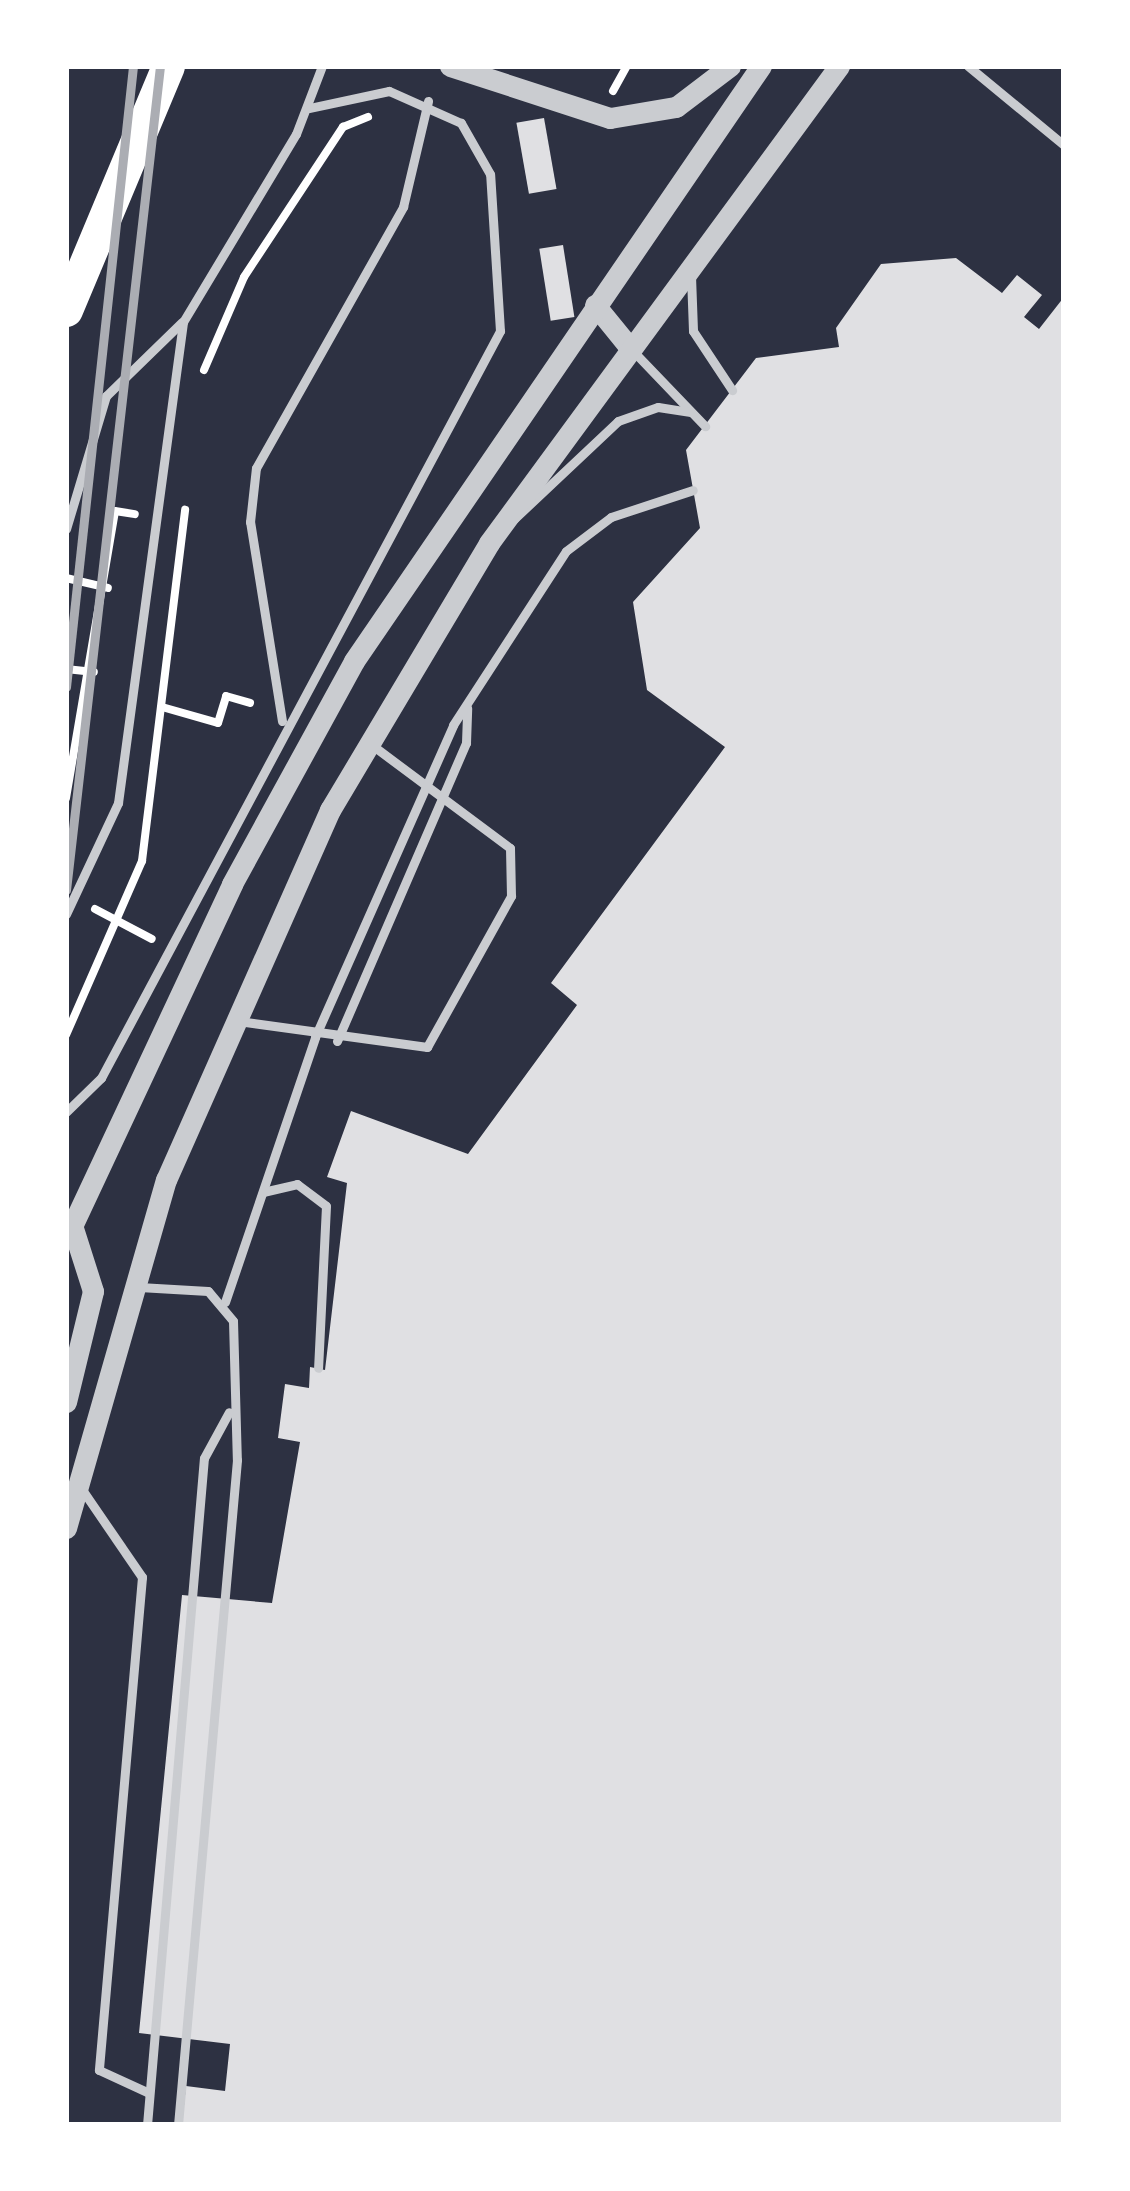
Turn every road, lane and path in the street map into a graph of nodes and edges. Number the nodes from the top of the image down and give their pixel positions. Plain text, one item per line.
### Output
1 (168, 66) edge
2 (322, 66) edge
3 (450, 66) edge
4 (627, 66) edge
5 (730, 66) edge
6 (761, 66) edge
7 (839, 66) edge
8 (968, 66) edge
9 (368, 91) junction
10 (610, 97) dead end
11 (428, 101) junction
12 (309, 108) junction
13 (1064, 145) edge
14 (692, 266) junction
15 (595, 305) junction
16 (66, 310) edge
17 (183, 322) junction
18 (630, 348) junction
19 (200, 388) dead end
20 (732, 390) dead end
21 (691, 412) junction
22 (705, 426) dead end
23 (693, 490) dead end
24 (186, 502) dead end
25 (154, 517) junction
26 (184, 523) junction
27 (503, 523) junction
28 (66, 529) edge
29 (66, 578) edge
30 (108, 588) junction
31 (66, 669) edge
32 (95, 672) junction
33 (250, 704) dead end
34 (162, 706) junction
35 (467, 708) junction
36 (281, 729) junction
37 (368, 742) junction
38 (426, 783) junction
39 (444, 796) junction
40 (66, 798) edge
41 (95, 909) dead end
42 (66, 914) edge
43 (122, 923) junction
44 (151, 939) dead end
45 (230, 1020) junction
46 (66, 1035) edge
47 (315, 1036) junction
48 (337, 1041) junction
49 (66, 1112) edge
50 (262, 1192) junction
51 (68, 1227) edge
52 (128, 1287) junction
53 (225, 1302) junction
54 (318, 1368) dead end
55 (66, 1402) edge
56 (229, 1412) junction
57 (75, 1480) junction
58 (66, 1528) edge
59 (148, 2092) junction
60 (146, 2125) edge
61 (178, 2125) edge

1 - 16 highway
2 - 12 lane
3 - 5 street
4 - 10 path
6 - 15 street
7 - 14 street
8 - 13 lane
9 - 11 lane
9 - 12 lane
9 - 19 path
11 - 36 lane
11 - 36 lane
12 - 17 lane
14 - 18 street
14 - 20 lane
15 - 18 street
15 - 51 street
17 - 25 lane
17 - 28 lane
18 - 21 lane
18 - 27 street
21 - 22 lane
21 - 27 lane
23 - 35 lane
24 - 26 path
25 - 26 path
25 - 30 path
25 - 42 lane
26 - 34 path
27 - 37 street
29 - 30 path
30 - 32 path
31 - 32 path
32 - 40 path
33 - 34 path
34 - 43 path
35 - 38 lane
35 - 39 lane
36 - 49 lane
37 - 38 lane
37 - 45 street
38 - 39 lane
38 - 47 lane
39 - 48 lane
39 - 48 lane
41 - 43 path
43 - 44 path
43 - 46 path
45 - 47 lane
45 - 52 street
47 - 48 lane
47 - 50 lane
50 - 53 lane
50 - 54 lane
51 - 55 street
52 - 53 lane
52 - 57 street
53 - 56 lane
56 - 59 lane
56 - 61 lane
57 - 58 street
57 - 59 lane
59 - 60 lane

